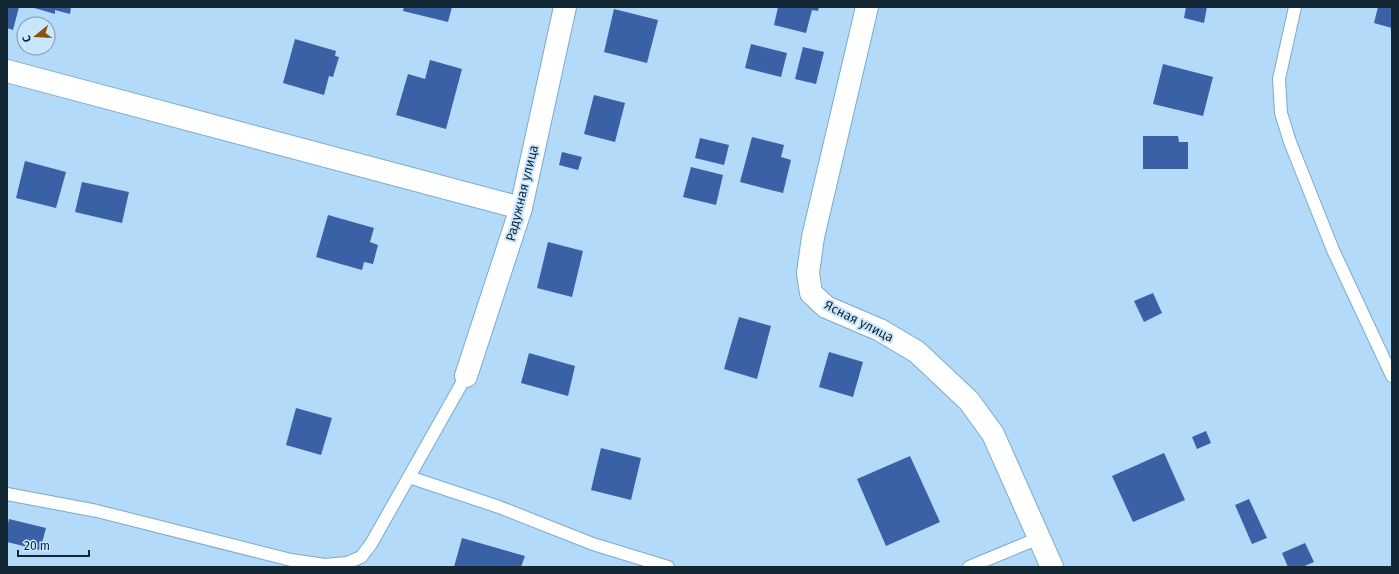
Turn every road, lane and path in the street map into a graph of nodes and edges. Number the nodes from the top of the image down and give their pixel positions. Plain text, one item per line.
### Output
1 (565, 7) edge
2 (867, 7) edge
3 (1296, 7) edge
4 (7, 71) edge
5 (521, 208) junction
6 (466, 376) joint
7 (1392, 376) edge
8 (409, 477) junction
9 (7, 494) edge
10 (1039, 538) junction
11 (668, 567) edge
12 (969, 567) edge
13 (1052, 567) edge

1 - 5 street, Радужная улица
2 - 10 street, Ясная улица
3 - 7 lane
4 - 5 street
5 - 6 street, Радужная улица
6 - 8 lane
8 - 9 lane
8 - 11 lane
10 - 12 lane
10 - 13 street, Ясная улица

